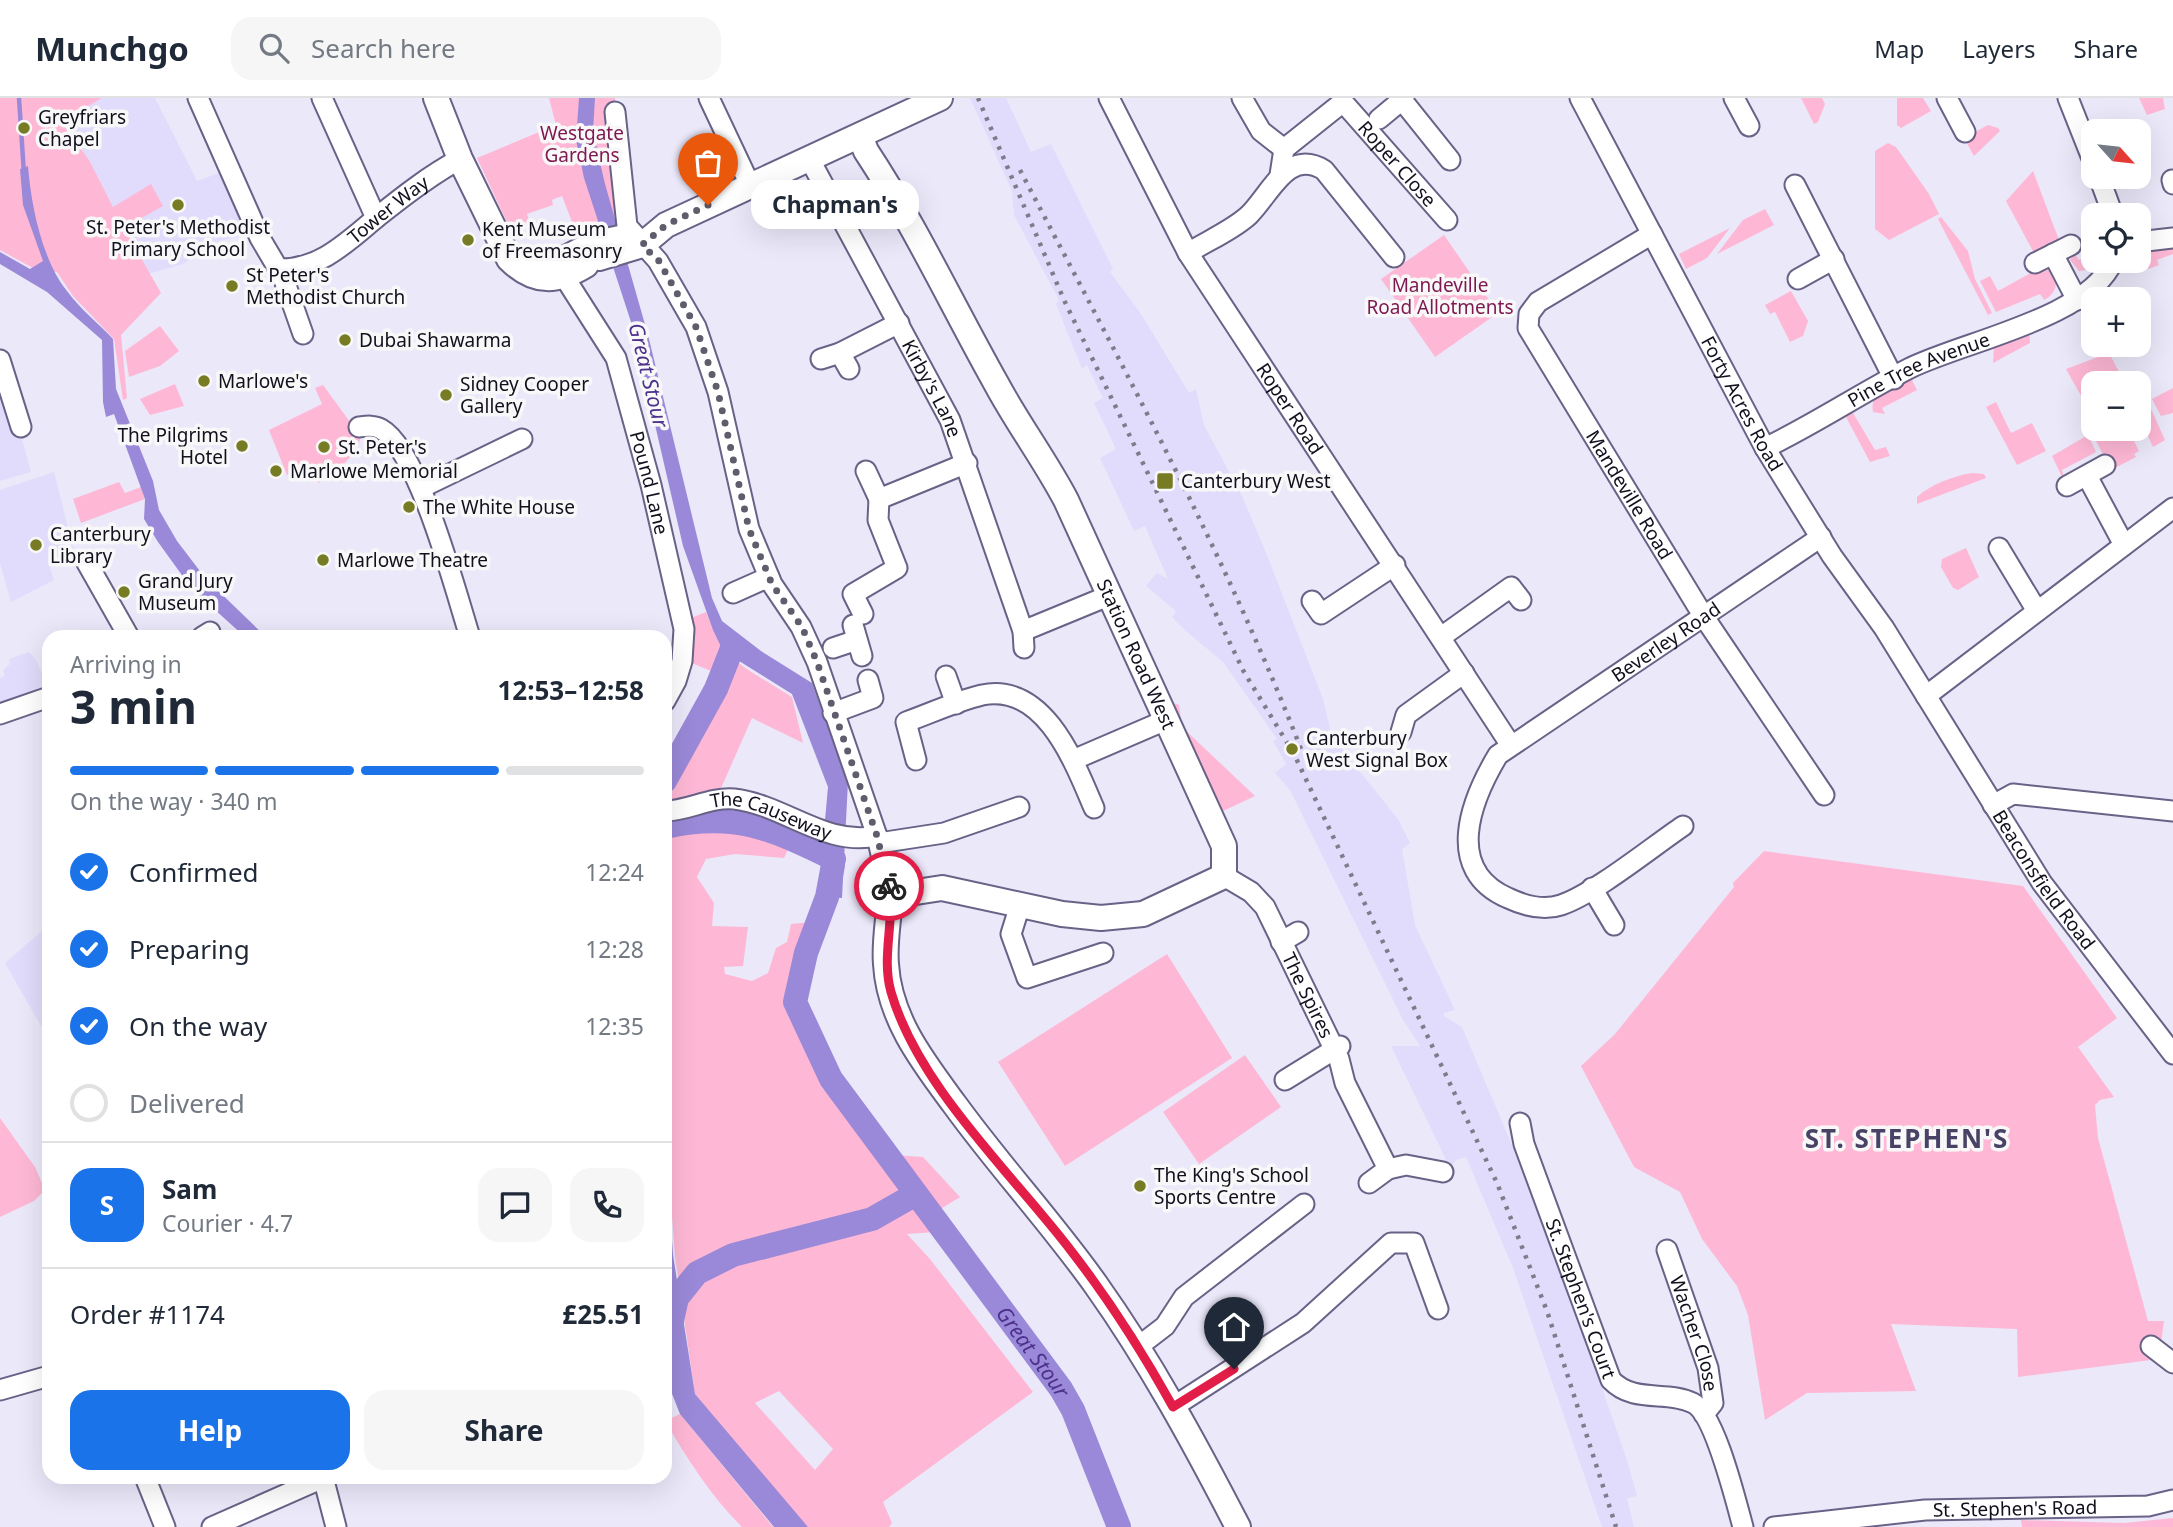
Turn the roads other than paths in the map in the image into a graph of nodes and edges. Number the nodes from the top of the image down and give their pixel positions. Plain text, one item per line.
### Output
1 (198, 98) edge
2 (322, 98) edge
3 (436, 98) edge
4 (709, 98) edge
5 (940, 98) edge
6 (1109, 98) edge
7 (1242, 98) edge
8 (1580, 98) edge
9 (1734, 98) edge
10 (1947, 98) edge
11 (2068, 98) edge
12 (1403, 99) edge
13 (615, 112) dead end
14 (1379, 119) dead end
15 (1749, 126) dead end
16 (2081, 131) edge
17 (1965, 132) dead end
18 (860, 136) junction
19 (1284, 149) junction
20 (1440, 155) dead end
21 (460, 159) junction
22 (810, 160) junction
23 (1280, 175) junction
24 (750, 185) junction
25 (1796, 185) dead end
26 (376, 218) junction
27 (1447, 219) dead end
28 (1652, 234) junction
29 (2173, 238) edge
30 (2151, 241) edge
31 (2071, 244) dead end
32 (612, 251) junction
33 (1188, 253) junction
34 (2053, 254) junction
35 (1394, 257) dead end
36 (1834, 259) junction
37 (2035, 263) dead end
38 (278, 269) junction
39 (526, 271) junction
40 (2105, 273) edge
41 (565, 278) junction
42 (1798, 279) dead end
43 (2077, 300) junction
44 (899, 323) junction
45 (303, 334) dead end
46 (821, 359) dead end
47 (0, 360) edge
48 (1894, 379) junction
49 (21, 427) dead end
50 (359, 427) dead end
51 (522, 439) dead end
52 (1765, 448) junction
53 (967, 463) junction
54 (2105, 466) dead end
55 (866, 471) dead end
56 (2087, 475) junction
57 (2067, 486) dead end
58 (421, 488) junction
59 (879, 499) junction
60 (2173, 508) edge
61 (1821, 537) junction
62 (2124, 545) junction
63 (1997, 549) dead end
64 (87, 564) dead end
65 (1395, 565) junction
66 (769, 577) junction
67 (733, 593) dead end
68 (1108, 596) junction
69 (1521, 600) dead end
70 (1312, 601) dead end
71 (2037, 611) junction
72 (1704, 617) junction
73 (125, 630) edge
74 (468, 630) edge
75 (1441, 636) junction
76 (822, 651) junction
77 (1464, 673) junction
78 (946, 676) dead end
79 (868, 680) dead end
80 (672, 688) edge
81 (1926, 696) junction
82 (42, 699) edge
83 (956, 704) junction
84 (833, 713) junction
85 (0, 714) edge
86 (1166, 720) junction
87 (1401, 732) dead end
88 (1510, 744) junction
89 (916, 760) dead end
90 (1073, 760) junction
91 (1824, 795) dead end
92 (1993, 804) junction
93 (1019, 807) dead end
94 (1094, 808) dead end
95 (672, 809) edge
96 (2173, 811) edge
97 (1683, 826) dead end
98 (878, 839) junction
99 (1224, 876) junction
100 (1592, 888) junction
101 (890, 896) junction
102 (1020, 905) junction
103 (1614, 925) dead end
104 (1103, 953) dead end
105 (1337, 1052) junction
106 (2173, 1054) edge
107 (1285, 1080) dead end
108 (1520, 1123) dead end
109 (1388, 1169) junction
110 (1443, 1172) dead end
111 (1369, 1183) dead end
112 (1299, 1214) dead end
113 (1667, 1250) dead end
114 (1438, 1309) dead end
115 (1139, 1346) junction
116 (2151, 1346) dead end
117 (2173, 1363) edge
118 (42, 1378) edge
119 (0, 1390) edge
120 (1173, 1407) junction
121 (1704, 1414) junction
122 (148, 1484) edge
123 (309, 1484) edge
124 (322, 1484) edge
125 (2173, 1500) edge
126 (165, 1527) edge
127 (212, 1527) edge
128 (336, 1527) edge
129 (1238, 1527) edge
130 (1743, 1527) edge
131 (1774, 1527) edge

1 - 38 street
2 - 26 street
3 - 21 main road
4 - 24 street
5 - 18 main road
6 - 33 street, Roper Road
7 - 19 street
8 - 28 street, Forty Acres Road
9 - 15 street
10 - 17 street
11 - 16 street
12 - 14 street
12 - 20 street
13 - 32 street
18 - 22 main road
18 - 68 main road, Station Road West
19 - 23 street
19 - 27 street, Roper Close
21 - 26 street, Tower Way
21 - 39 main road
22 - 24 main road
22 - 44 street, Kirby's Lane
23 - 33 street
23 - 35 street
24 - 32 main road
25 - 36 street
26 - 38 street, Tower Way
28 - 52 street, Forty Acres Road
28 - 72 street, Mandeville Road
29 - 30 street
31 - 34 street
32 - 39 main road
32 - 41 main road
32 - 66 street
33 - 65 street, Roper Road
34 - 37 street
34 - 43 street
36 - 42 street
36 - 48 street
38 - 45 street
39 - 41 main road
40 - 43 street, Pine Tree Avenue
41 - 80 street, Pound Lane
43 - 48 street, Pine Tree Avenue
44 - 46 street
44 - 53 street, Kirby's Lane
47 - 49 street
48 - 52 street, Pine Tree Avenue
50 - 58 street
51 - 58 street
52 - 61 street, Forty Acres Road
53 - 59 street
53 - 68 street, Kirby's Lane
54 - 56 street
55 - 59 street
56 - 57 street
56 - 62 street
58 - 74 street
59 - 76 street
60 - 62 street
61 - 72 street, Beverley Road
61 - 81 street, Forty Acres Road
62 - 71 street
63 - 71 street
64 - 73 street
65 - 70 street
65 - 75 street, Roper Road
66 - 67 street
66 - 76 street
68 - 86 main road, Station Road West
69 - 75 street
71 - 81 street
72 - 88 street, Beverley Road
72 - 91 street, Mandeville Road
75 - 77 street, Roper Road
76 - 84 street
77 - 87 street
77 - 88 street, Roper Road
78 - 83 street
79 - 84 street
81 - 92 street, Beaconsfield Road
82 - 85 street
83 - 89 street
83 - 90 street
84 - 98 street
86 - 90 street
86 - 99 main road, Station Road West
88 - 100 street
90 - 94 street
92 - 96 street
92 - 106 street, Beaconsfield Road
93 - 98 street, The Causeway
95 - 98 street, The Causeway
97 - 100 street
98 - 101 street
99 - 102 main road
99 - 105 street, The Spires
100 - 103 street
101 - 102 main road
101 - 115 main road
102 - 104 street
105 - 107 street, The Spires
105 - 109 street
108 - 121 street, St. Stephen's Court
109 - 110 street
109 - 111 street
112 - 115 street
113 - 121 street, Wacher Close
114 - 120 street
115 - 120 main road
116 - 117 street
118 - 119 street
120 - 129 main road
121 - 130 street
122 - 126 street
123 - 127 street
124 - 128 street
125 - 131 street, St. Stephen's Road

